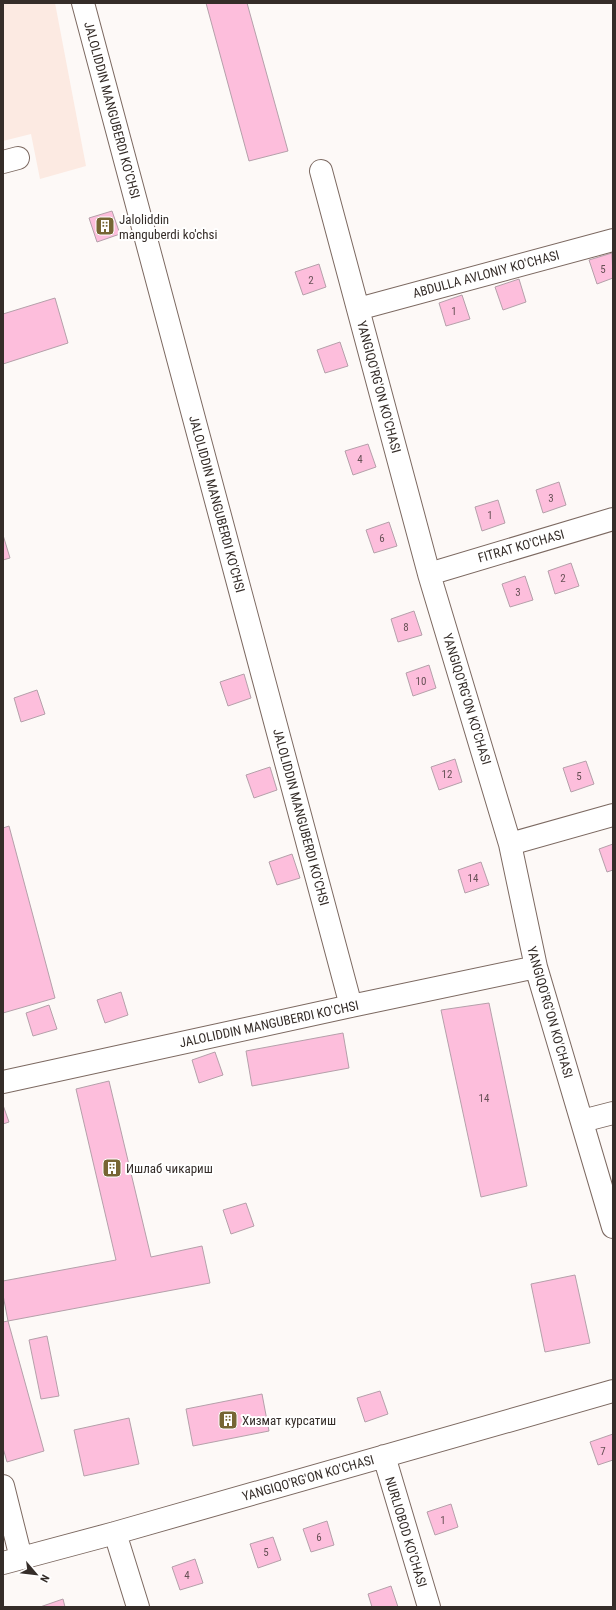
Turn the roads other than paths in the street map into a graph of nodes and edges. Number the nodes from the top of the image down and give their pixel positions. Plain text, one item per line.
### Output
1 (83, 3) edge
2 (321, 171) dead end
3 (613, 240) edge
4 (358, 309) junction
5 (613, 519) edge
6 (429, 574) junction
7 (613, 815) edge
8 (510, 844) junction
9 (536, 967) junction
10 (351, 1006) junction
11 (3, 1082) edge
12 (613, 1113) edge
13 (582, 1122) junction
14 (613, 1227) edge
15 (613, 1391) edge
16 (384, 1456) junction
17 (3, 1486) edge
18 (116, 1533) junction
19 (12, 1560) edge
20 (138, 1607) edge
21 (429, 1607) edge

1 - 10 street, JALOLIDDIN MANGUBERDI KO'CHSI
2 - 4 street, YANGIQO'RG'ON KO'CHASI
3 - 4 street, ABDULLA AVLONIY KO'CHASI
4 - 6 street, YANGIQO'RG'ON KO'CHASI
5 - 6 street, FITRAT KO'CHASI
6 - 8 street, YANGIQO'RG'ON KO'CHASI
7 - 8 street
8 - 9 street, YANGIQO'RG'ON KO'CHASI
9 - 10 street, JALOLIDDIN MANGUBERDI KO'CHSI
9 - 13 street, YANGIQO'RG'ON KO'CHASI
10 - 11 street, JALOLIDDIN MANGUBERDI KO'CHSI
12 - 13 street
13 - 14 street, YANGIQO'RG'ON KO'CHASI
15 - 16 street, YANGIQO'RG'ON KO'CHASI
16 - 18 street, YANGIQO'RG'ON KO'CHASI
16 - 21 street, NURLIOBOD KO'CHASI
17 - 19 street
18 - 19 street, YANGIQO'RG'ON KO'CHASI
18 - 20 street

